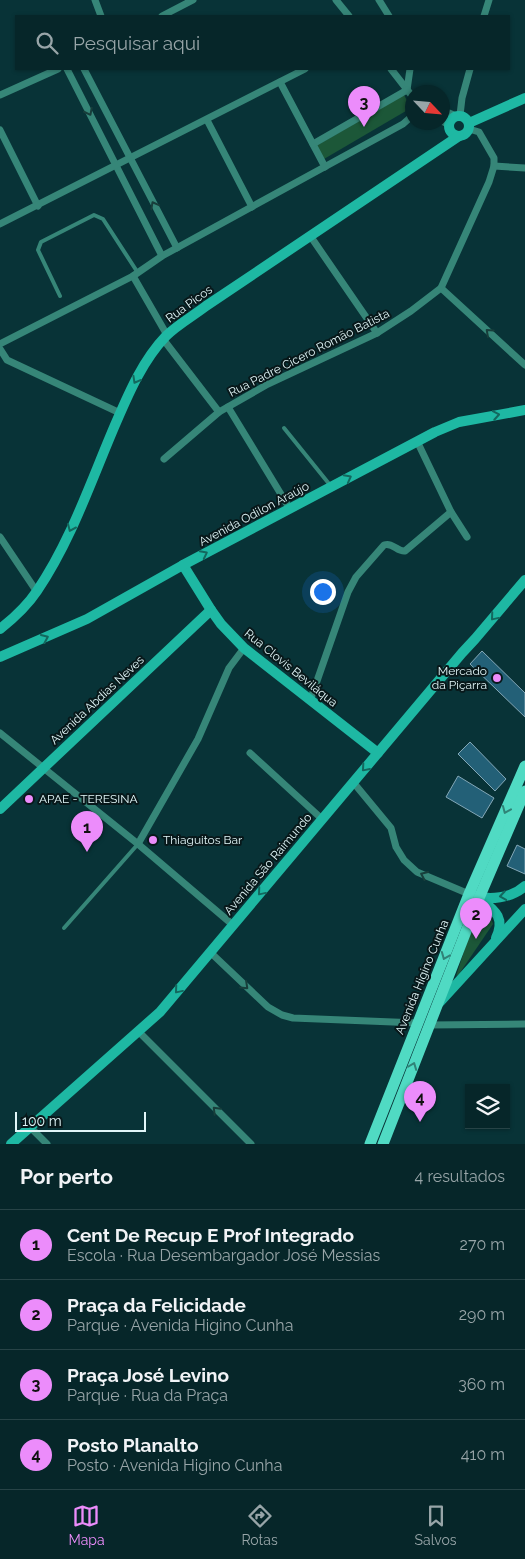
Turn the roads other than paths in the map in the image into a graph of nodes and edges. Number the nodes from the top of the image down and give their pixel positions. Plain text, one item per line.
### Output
1 (94, 0) edge
2 (193, 0) edge
3 (336, 0) edge
4 (379, 0) edge
5 (489, 0) edge
6 (101, 15) edge
7 (164, 15) edge
8 (348, 15) edge
9 (388, 15) edge
10 (484, 15) edge
11 (56, 70) edge
12 (68, 70) edge
13 (85, 70) edge
14 (303, 70) edge
15 (392, 70) edge
16 (410, 70) edge
17 (470, 70) edge
18 (280, 82) junction
19 (410, 85) edge
20 (405, 87) edge
21 (0, 94) edge
22 (405, 96) edge
23 (525, 98) edge
24 (450, 113) edge
25 (458, 116) junction
26 (207, 120) junction
27 (450, 121) edge
28 (403, 124) edge
29 (469, 126) junction
30 (450, 129) edge
31 (0, 130) edge
32 (459, 136) junction
33 (313, 144) junction
34 (130, 158) junction
35 (116, 165) junction
36 (325, 166) junction
37 (494, 166) junction
38 (525, 168) edge
39 (38, 206) junction
40 (252, 207) junction
41 (0, 224) edge
42 (311, 237) junction
43 (177, 248) junction
44 (162, 256) junction
45 (135, 275) junction
46 (441, 288) junction
47 (60, 296) dead end
48 (377, 333) junction
49 (165, 337) junction
50 (0, 344) edge
51 (0, 349) edge
52 (525, 365) edge
53 (228, 407) junction
54 (525, 410) edge
55 (219, 412) junction
56 (120, 413) junction
57 (284, 428) dead end
58 (417, 441) junction
59 (164, 459) dead end
60 (332, 487) junction
61 (290, 509) junction
62 (451, 512) junction
63 (0, 537) edge
64 (466, 537) dead end
65 (183, 564) junction
66 (525, 580) edge
67 (37, 592) junction
68 (211, 610) junction
69 (0, 630) edge
70 (244, 648) junction
71 (0, 657) edge
72 (310, 700) junction
73 (0, 733) edge
74 (250, 753) dead end
75 (378, 753) junction
76 (525, 766) edge
77 (42, 768) junction
78 (353, 782) junction
79 (525, 790) edge
80 (0, 809) edge
81 (322, 819) junction
82 (138, 844) junction
83 (525, 886) edge
84 (474, 896) junction
85 (525, 909) edge
86 (233, 925) junction
87 (64, 928) dead end
88 (494, 943) junction
89 (210, 952) junction
90 (438, 1004) junction
91 (423, 1024) junction
92 (525, 1024) edge
93 (138, 1032) junction
94 (29, 1126) junction
95 (375, 1143) edge
96 (11, 1144) edge
97 (47, 1144) edge
98 (251, 1144) edge

1 - 6 street
2 - 7 street
3 - 8 street
4 - 9 street
5 - 10 street
11 - 21 street
12 -> 35 street
13 - 34 street
14 - 18 street
15 - 20 street
16 - 19 street
17 - 25 street
18 - 26 street
18 - 33 street
22 - 33 street
23 - 29 main road
24 - 25 street
25 - 27 main road
25 - 29 main road
26 - 34 street
26 - 40 street
28 - 36 street
29 - 32 main road
29 - 37 street
30 - 32 main road
31 - 39 street
32 - 42 main road, Rua Picos
33 - 36 street
34 - 35 street
43 -> 34 street
35 - 39 street
35 - 44 street
36 - 40 street
37 - 38 street
37 - 46 street
39 - 41 street
40 - 43 street
42 - 48 street
42 - 49 main road, Rua Picos
43 - 44 street
44 - 45 street
45 - 47 lane
45 - 49 street
45 - 50 street
46 - 48 street, Rua Padre Cicero Romão Batista
52 -> 46 street
48 - 53 street, Rua Padre Cicero Romão Batista
49 - 55 street
49 -> 56 main road, Rua Picos
51 - 56 street
53 - 55 street, Rua Padre Cicero Romão Batista
53 - 61 street
58 -> 54 main road, Avenida Odilon Araújo
55 - 59 street, Rua Padre Cicero Romão Batista
56 -> 67 main road, Rua Picos
57 - 60 lane
60 -> 58 main road, Avenida Odilon Araújo
58 - 62 street
60 - 61 main road, Avenida Odilon Araújo
65 -> 61 main road, Avenida Odilon Araújo
62 - 64 street
62 - 72 street
63 - 67 street
65 - 68 main road, Rua Clovis Beviláqua
71 -> 65 main road, Avenida Odilon Araújo
66 -> 75 main road, Avenida São Raimundo
67 - 69 main road, Rua Picos
68 - 70 main road, Rua Clovis Beviláqua
68 - 77 main road, Avenida Abdias Neves
70 - 72 main road, Rua Clovis Beviláqua
70 - 82 street
72 - 75 main road, Rua Clovis Beviláqua
73 - 77 street
74 - 81 street
75 -> 78 main road, Avenida São Raimundo
76 -> 84 main road, Avenida Higino Cunha
77 - 80 main road, Avenida Abdias Neves
77 - 82 street
78 - 81 main road, Avenida São Raimundo
84 -> 78 street
79 - 84 main road, Avenida Higino Cunha
81 -> 86 main road, Avenida São Raimundo
82 - 86 street
82 - 87 lane
83 -> 84 main road
84 - 88 main road
84 - 90 main road, Avenida Higino Cunha
84 -> 91 main road, Avenida Higino Cunha
85 - 88 main road
86 - 89 main road, Avenida São Raimundo
88 - 90 main road
89 -> 91 street
89 -> 93 main road, Avenida São Raimundo
90 - 91 main road, Avenida Higino Cunha
91 - 92 street
91 - 95 main road, Avenida Higino Cunha
93 - 94 main road, Avenida São Raimundo
98 -> 93 street
94 - 96 main road, Avenida São Raimundo
94 - 97 street

